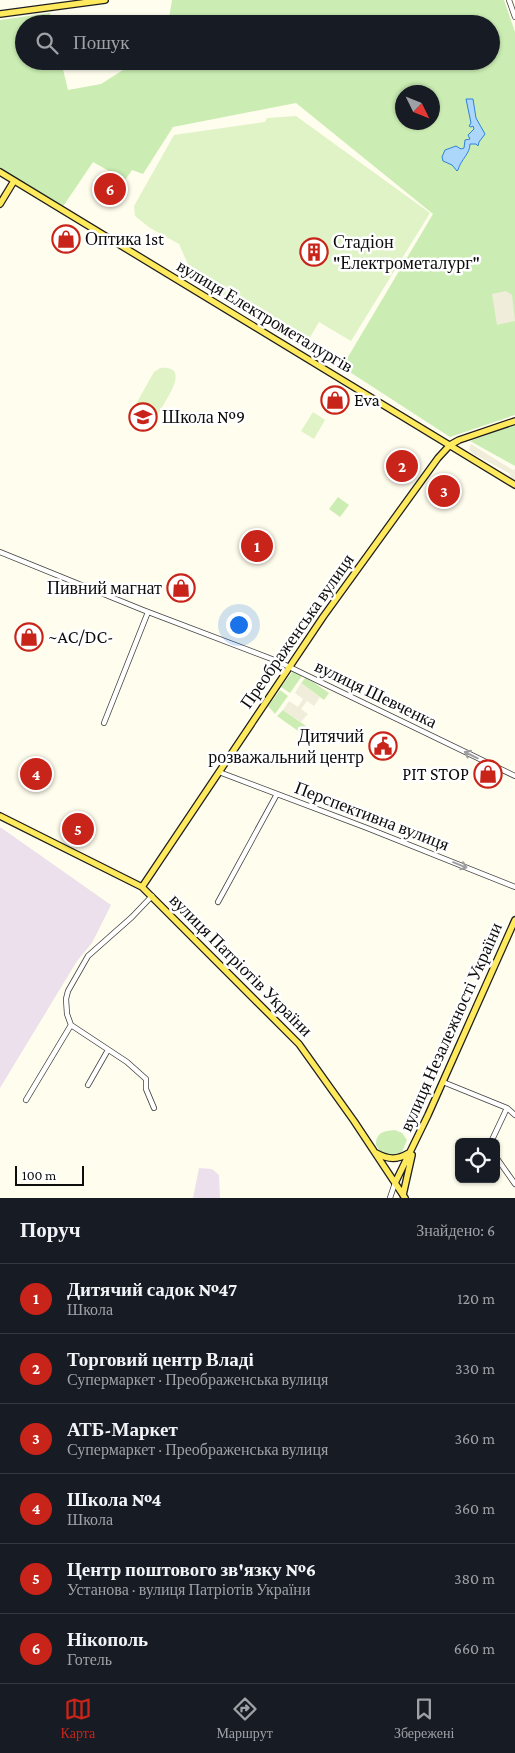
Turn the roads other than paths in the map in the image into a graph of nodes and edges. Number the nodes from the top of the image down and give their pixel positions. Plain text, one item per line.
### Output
1 (105, 0) edge
2 (509, 0) edge
3 (0, 14) edge
4 (515, 17) edge
5 (0, 172) edge
6 (14, 181) junction
7 (0, 204) edge
8 (515, 420) edge
9 (450, 446) junction
10 (515, 485) edge
11 (0, 552) edge
12 (148, 612) junction
13 (290, 667) junction
14 (104, 723) dead end
15 (219, 772) junction
16 (515, 776) edge
17 (277, 794) junction
18 (0, 816) edge
19 (142, 887) junction
20 (515, 887) edge
21 (152, 896) junction
22 (218, 902) dead end
23 (515, 920) edge
24 (71, 1025) junction
25 (108, 1050) junction
26 (443, 1082) junction
27 (88, 1085) dead end
28 (26, 1100) dead end
29 (154, 1108) dead end
30 (507, 1108) junction
31 (515, 1115) edge
32 (492, 1138) edge
33 (412, 1149) junction
34 (375, 1152) junction
35 (500, 1163) edge
36 (395, 1183) junction
37 (515, 1184) edge
38 (403, 1197) edge
39 (390, 1198) edge

1 - 3 main road
2 - 4 street
5 - 6 main road, вулиця Електрометалургів
6 - 7 main road
6 - 9 main road, вулиця Електрометалургів
8 - 9 main road
9 - 10 main road, вулиця Електрометалургів
9 - 13 main road, Преображенська вулиця
11 - 12 street, вулиця Шевченка
12 - 13 street, вулиця Шевченка
12 - 14 street
13 - 15 main road, Преображенська вулиця
16 -> 13 street, вулиця Шевченка
15 - 17 street, Перспективна вулиця
15 - 19 main road, Преображенська вулиця
17 -> 20 street, Перспективна вулиця
17 - 22 street, вулиця Патріотів України
18 - 19 main road, вулиця Патріотів України
19 - 21 main road, вулиця Патріотів України
21 - 24 street
21 - 34 main road, вулиця Патріотів України
23 - 26 main road, вулиця Незалежності України
24 - 25 street
24 - 28 street
25 - 27 street
25 - 29 street
26 - 30 street
26 - 33 main road, вулиця Незалежності України
30 - 31 street
30 - 32 street
33 - 34 main road
33 - 36 main road, вулиця Незалежності України
33 - 38 main road, вулиця Незалежності України
34 - 36 main road, вулиця Патріотів України
35 - 37 street
36 - 38 main road, вулиця Патріотів України
36 - 39 street, вулиця Незалежності України

